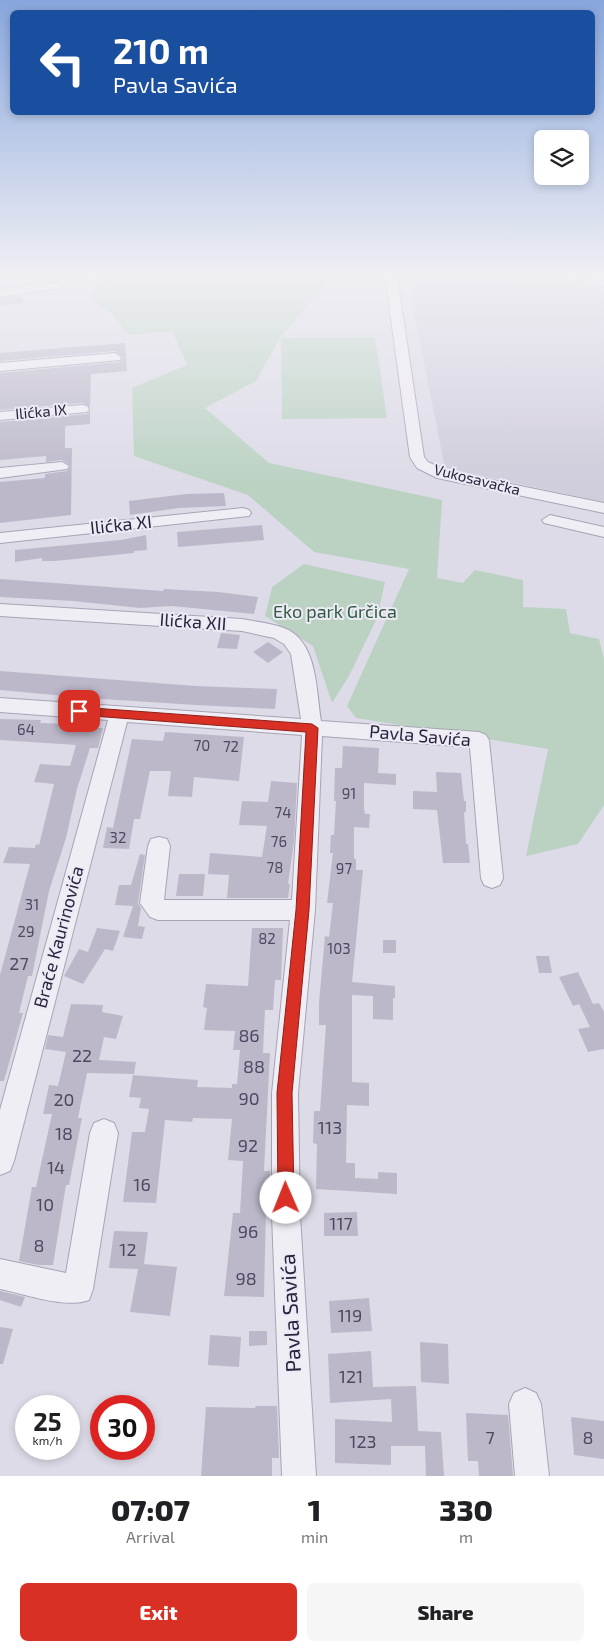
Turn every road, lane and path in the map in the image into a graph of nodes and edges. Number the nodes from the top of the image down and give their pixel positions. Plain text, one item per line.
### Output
1 (401, 345) edge
2 (115, 357) dead end
3 (0, 367) edge
4 (82, 409) dead end
5 (0, 416) edge
6 (62, 466) dead end
7 (0, 473) edge
8 (604, 508) edge
9 (243, 513) dead end
10 (550, 520) dead end
11 (604, 532) edge
12 (0, 538) edge
13 (0, 610) edge
14 (0, 705) edge
15 (119, 714) junction
16 (312, 728) junction
17 (159, 846) dead end
18 (492, 878) dead end
19 (303, 910) junction
20 (104, 1133) dead end
21 (0, 1161) edge
22 (0, 1274) edge
23 (525, 1404) dead end
24 (299, 1476) edge
25 (532, 1476) edge

1 - 8 street, Vukosavačka
2 - 3 street
4 - 5 street, Ilićka IX
6 - 7 street
9 - 12 street, Ilićka XI
10 - 11 street
13 - 16 street, Ilićka XII
14 - 15 street, Pavla Savića
15 - 16 street, Pavla Savića
15 - 21 street, Braće Kaurinovića
16 - 18 street, Pavla Savića
16 - 19 street, Pavla Savića
17 - 19 street
19 - 24 street, Pavla Savića
20 - 22 street
23 - 25 street

